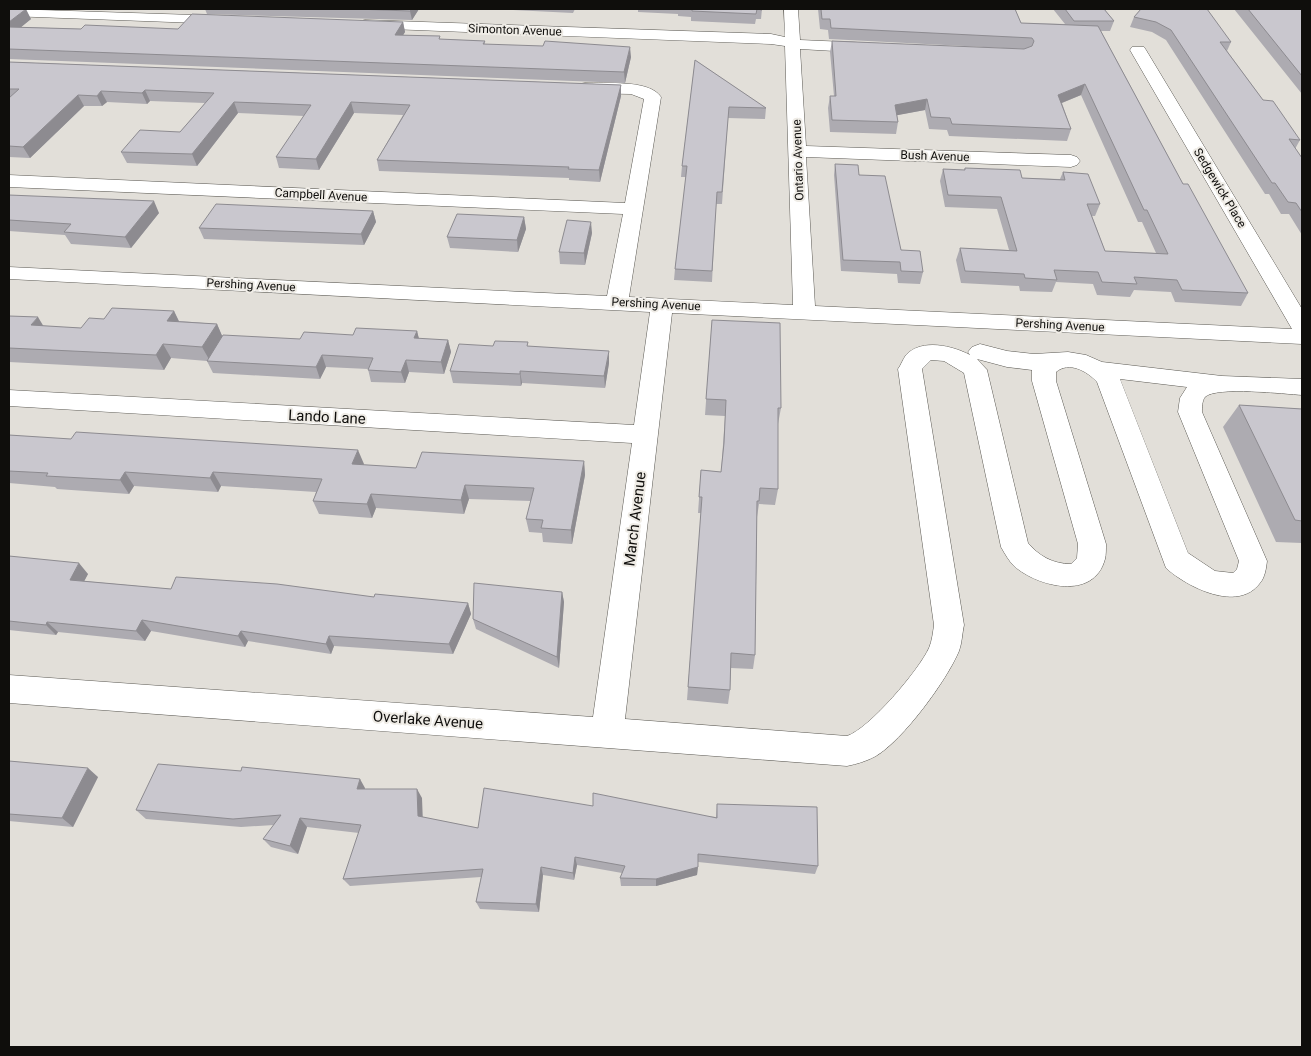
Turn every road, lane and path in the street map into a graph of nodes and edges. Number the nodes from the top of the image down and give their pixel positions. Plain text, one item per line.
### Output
1 (791, 9) edge
2 (9, 12) edge
3 (174, 13) edge
4 (238, 20) edge
5 (347, 24) edge
6 (792, 43) junction
7 (887, 49) edge
8 (1138, 50) dead end
9 (567, 88) edge
10 (799, 151) junction
11 (1071, 161) dead end
12 (9, 181) edge
13 (633, 209) junction
14 (9, 273) edge
15 (618, 303) junction
16 (662, 305) junction
17 (804, 312) junction
18 (972, 320) junction
19 (1302, 327) edge
20 (1302, 337) edge
21 (973, 357) junction
22 (1053, 362) junction
23 (1099, 369) junction
24 (1222, 383) junction
25 (1302, 387) edge
26 (9, 398) edge
27 (646, 435) junction
28 (9, 689) edge
29 (607, 733) junction

1 - 6 street, Ontario Avenue
2 - 3 street
3 - 4 street
5 - 6 street, Simonton Avenue
6 - 7 street, Simonton Avenue
6 - 10 street, Ontario Avenue
8 - 19 street, Sedgewick Place
9 - 13 street
10 - 11 street, Bush Avenue
10 - 17 street, Ontario Avenue
12 - 13 street, Campbell Avenue
13 - 15 street
14 - 15 street, Pershing Avenue
15 - 16 street, Pershing Avenue
16 - 17 street, Pershing Avenue
16 - 27 street, March Avenue
17 - 18 street, Pershing Avenue
18 - 20 street, Pershing Avenue
18 - 21 street
21 - 22 street
21 - 22 street
21 - 29 street, Overlake Avenue
22 - 23 street
23 - 24 street
23 - 24 street
24 - 25 street
26 - 27 street, Lando Lane
27 - 29 street, March Avenue
28 - 29 street, Overlake Avenue

